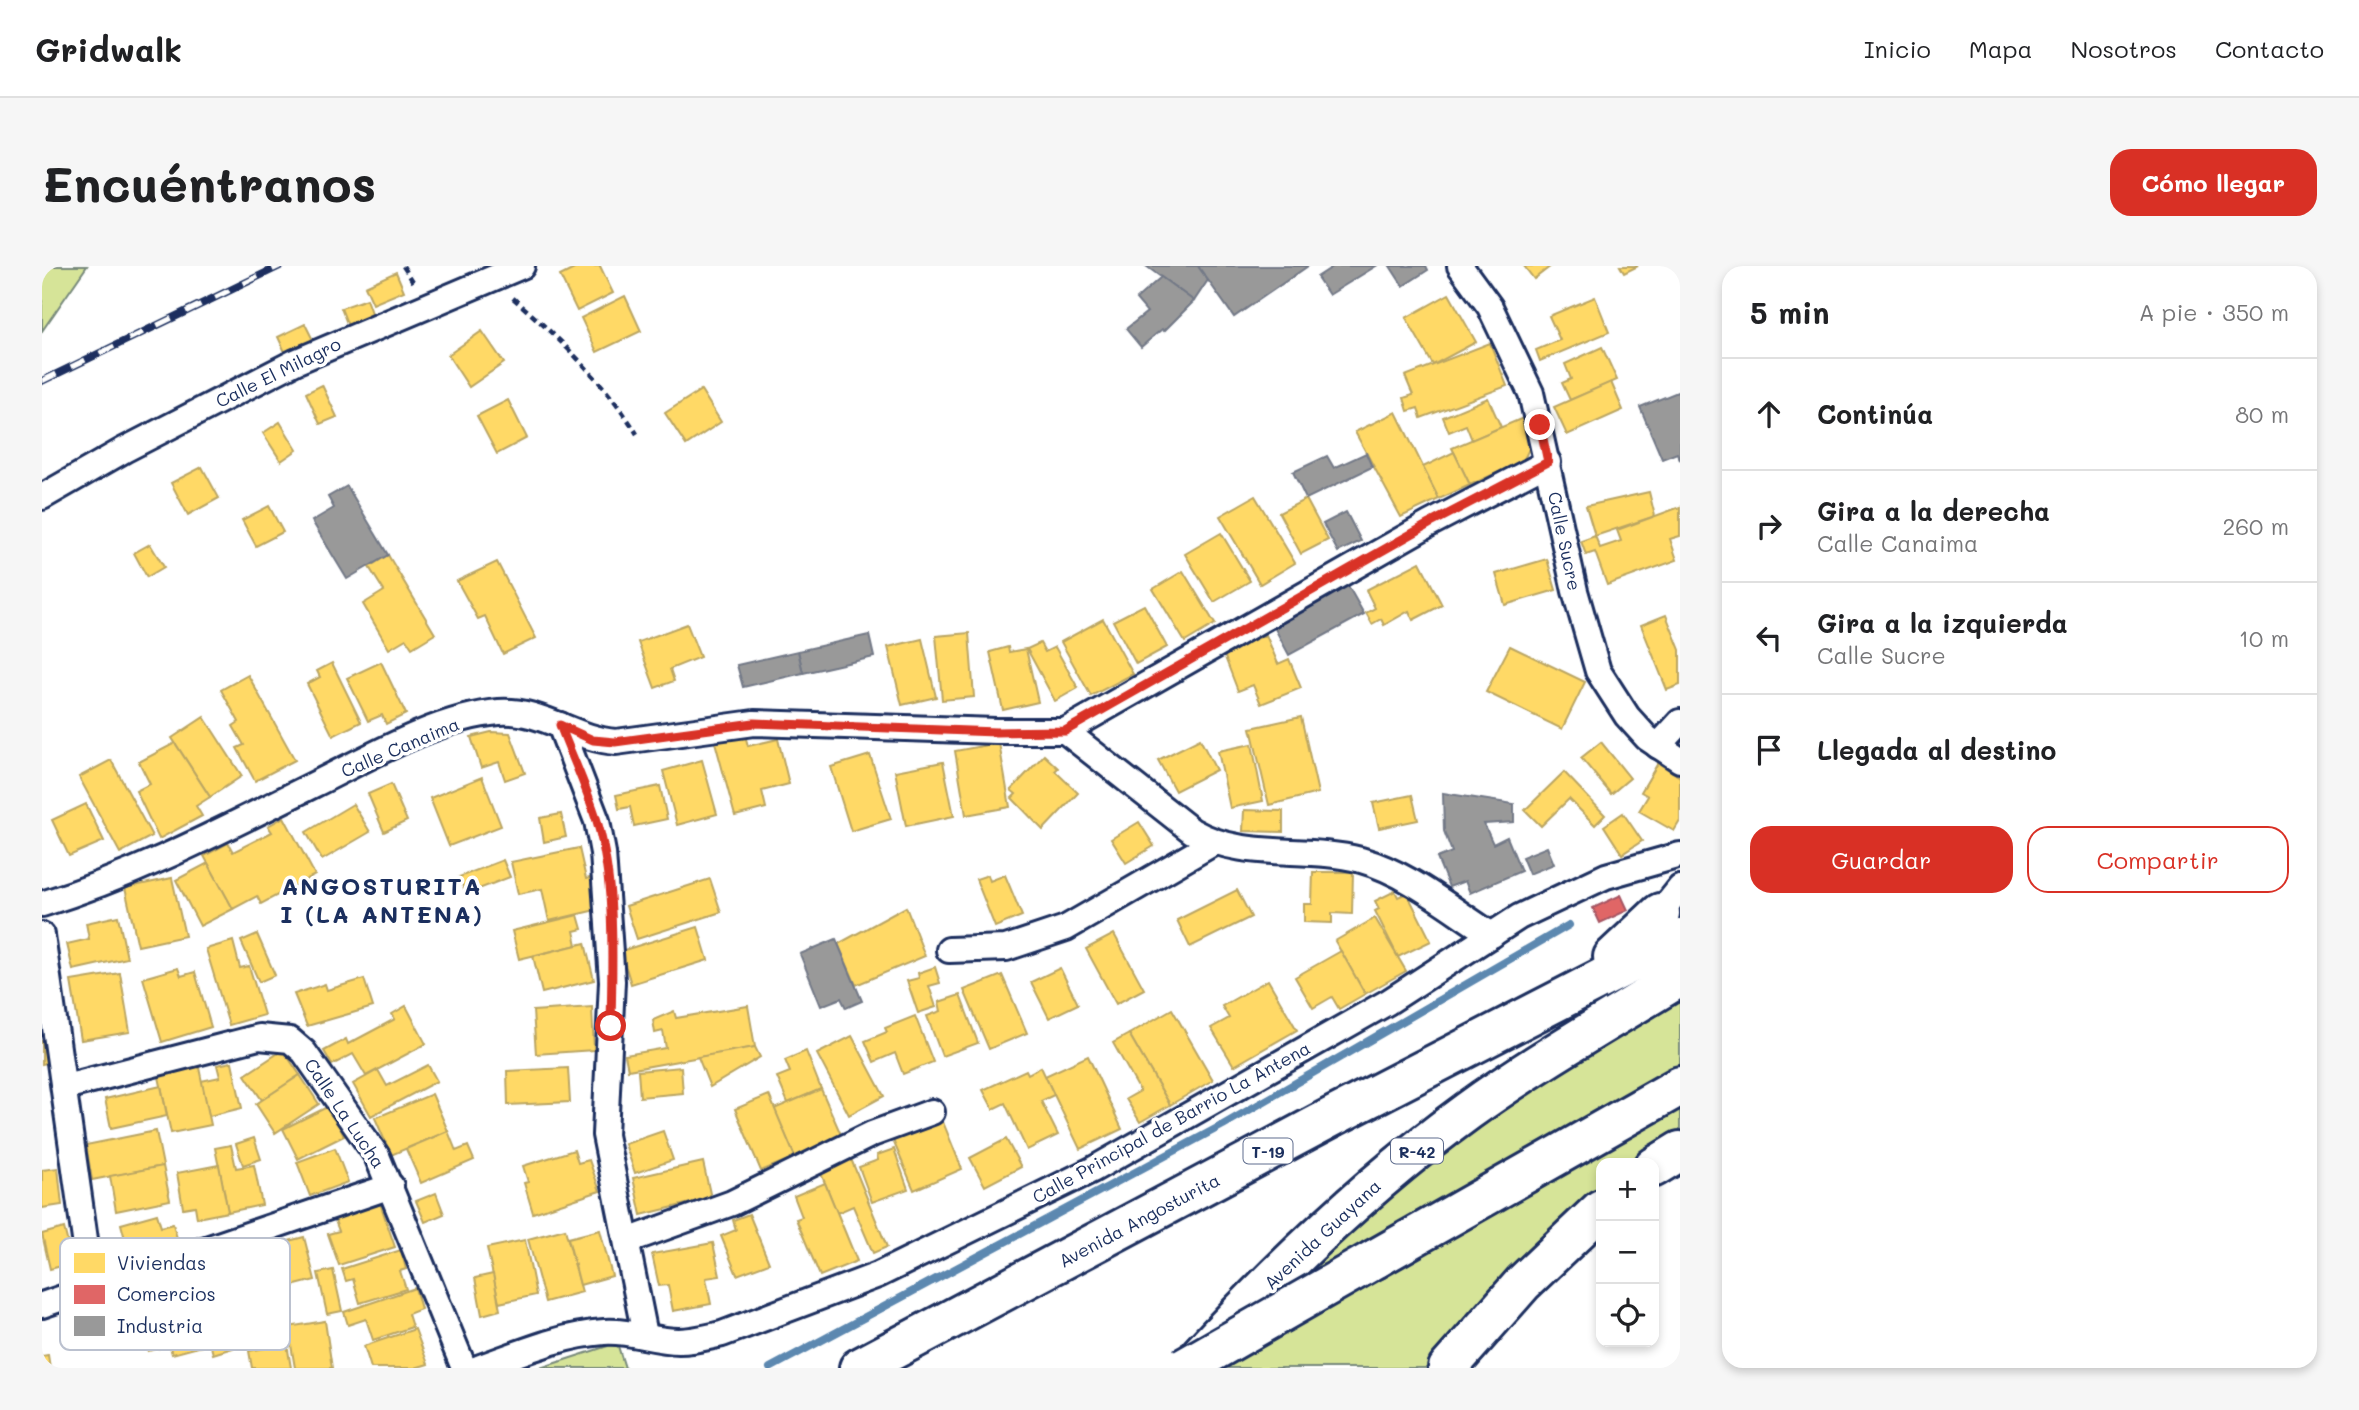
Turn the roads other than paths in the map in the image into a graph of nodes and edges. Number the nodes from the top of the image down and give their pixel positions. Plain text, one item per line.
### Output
1 (522, 266) edge
2 (1468, 269) edge
3 (1548, 462) junction
4 (42, 497) edge
5 (1680, 722) edge
6 (560, 725) junction
7 (1065, 731) junction
8 (1658, 746) junction
9 (1680, 760) edge
10 (1213, 843) junction
11 (1680, 855) edge
12 (44, 897) edge
13 (1673, 913) edge
14 (42, 935) edge
15 (1492, 935) junction
16 (949, 950) dead end
17 (1680, 977) edge
18 (1680, 1086) edge
19 (65, 1087) junction
20 (932, 1112) dead end
21 (1680, 1151) edge
22 (1659, 1164) edge
23 (391, 1186) junction
24 (1596, 1214) edge
25 (85, 1238) edge
26 (240, 1238) edge
27 (627, 1241) junction
28 (60, 1299) edge
29 (42, 1305) edge
30 (645, 1335) junction
31 (464, 1368) edge
32 (478, 1368) edge
33 (859, 1368) edge
34 (1186, 1368) edge
35 (1448, 1368) edge

1 - 4 street, Calle El Milagro
2 - 3 street, Calle Sucre
3 - 7 street, Calle Canaima
3 - 8 street, Calle Sucre
5 - 8 street
6 - 7 street, Calle Canaima
6 - 12 street, Calle Canaima
6 - 27 street
7 - 10 street
8 - 9 street, Calle Sucre
10 - 15 street
10 - 16 street
11 - 15 street, Calle Principal de Barrio La Antena
13 - 33 main road, Avenida Angosturita / T-19
14 - 19 street
15 - 30 street, Calle Principal de Barrio La Antena
17 - 34 main road, Avenida Guayana / R-42
18 - 34 main road, bridge
19 - 23 street, Calle La Lucha
19 - 25 street
20 - 27 street
21 - 22 main road
23 - 26 street
23 - 31 street, Calle La Lucha
24 - 35 main road
27 - 30 street
28 - 29 street
30 - 32 street, Calle Principal de Barrio La Antena

